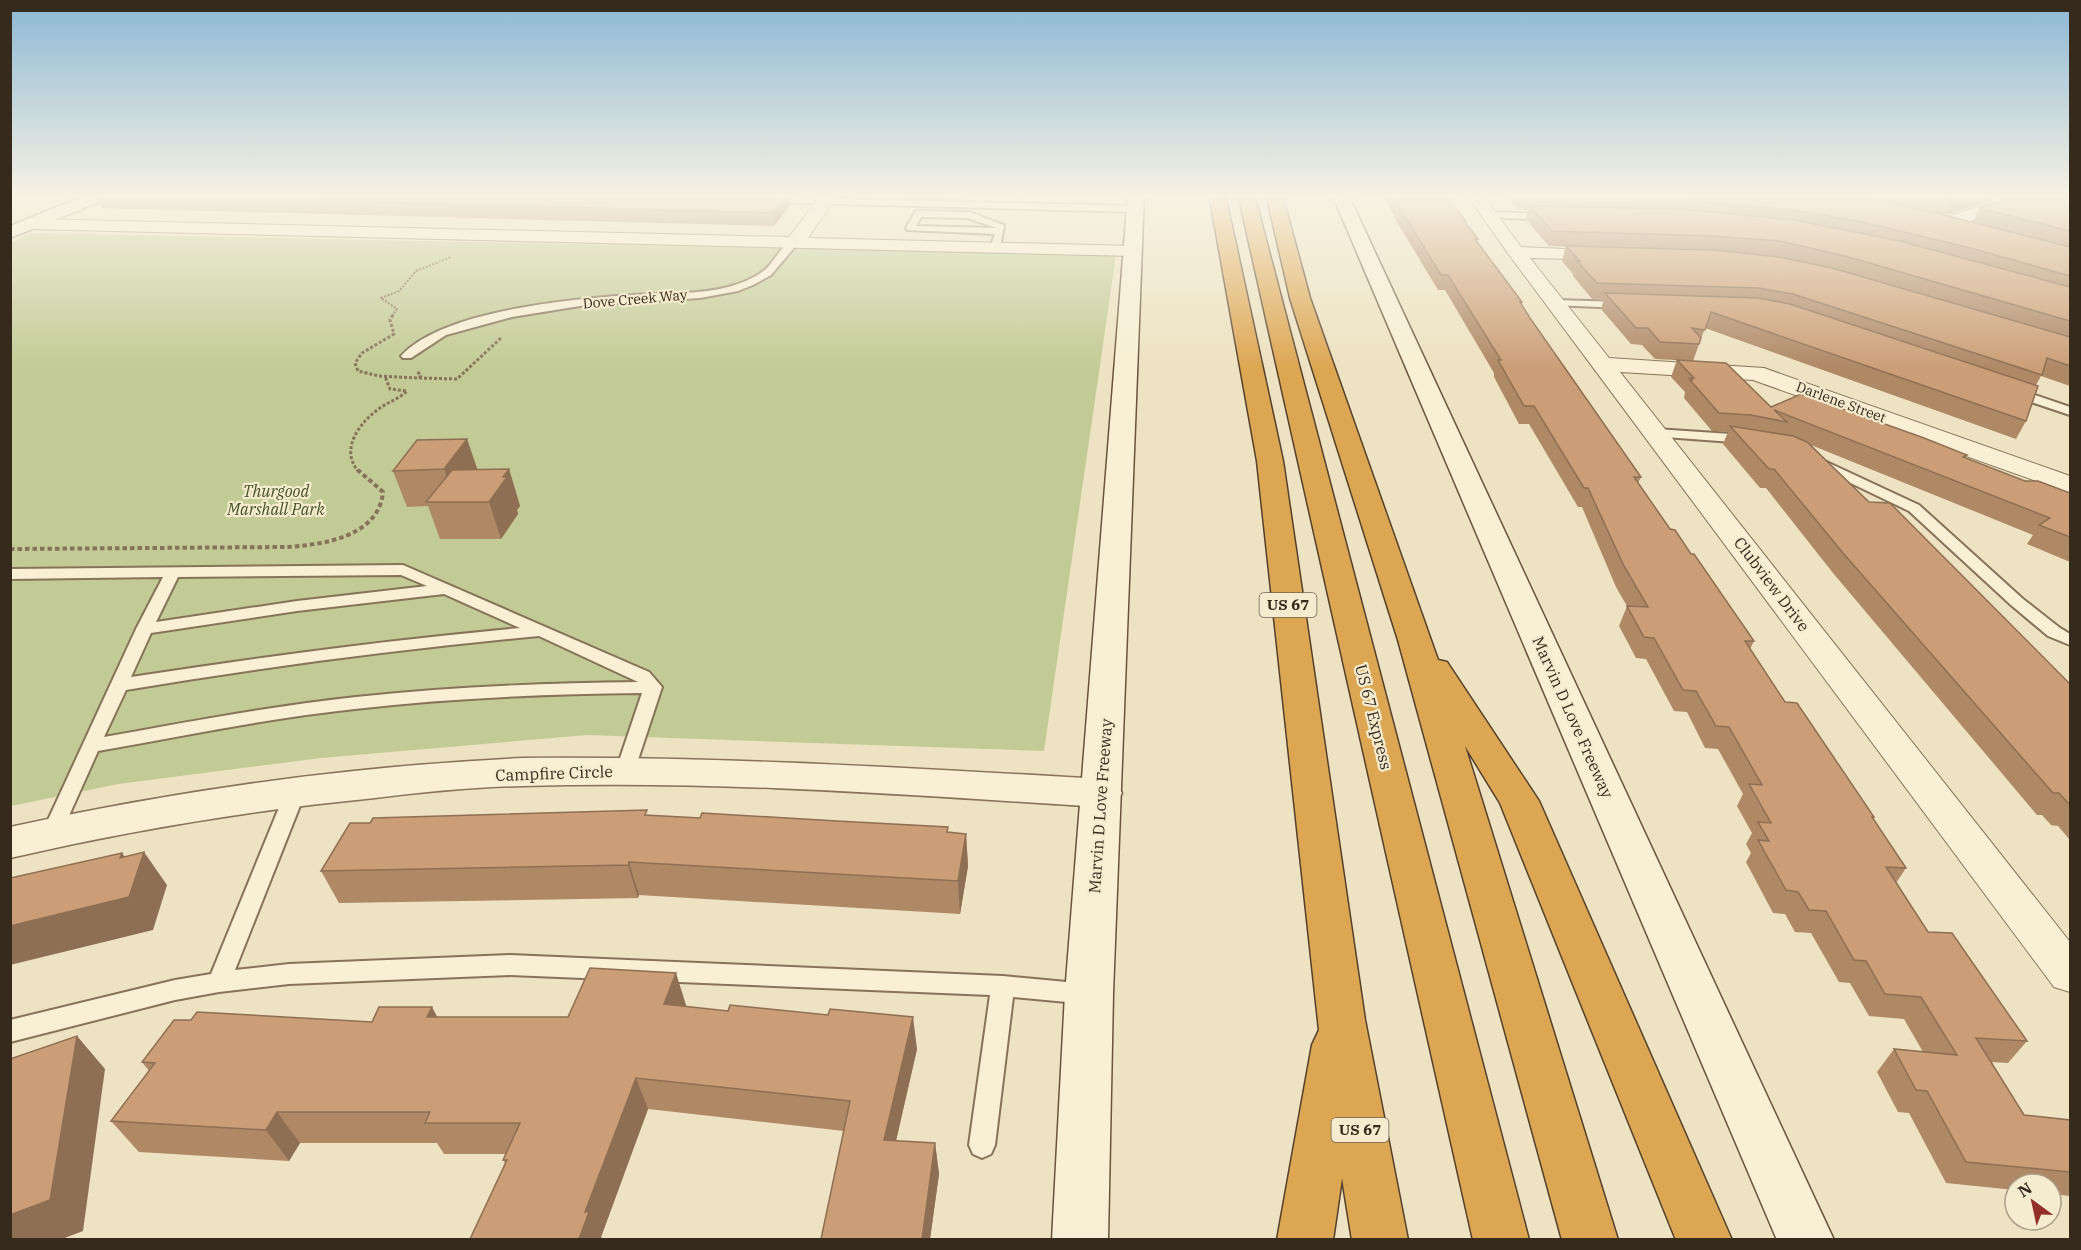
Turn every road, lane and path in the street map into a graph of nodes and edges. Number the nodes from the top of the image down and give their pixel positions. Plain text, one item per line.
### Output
1 (462, 252) edge
2 (786, 252) edge
3 (1133, 252) edge
4 (1251, 252) edge
5 (1260, 252) edge
6 (1276, 252) edge
7 (1366, 252) edge
8 (1516, 252) edge
9 (1528, 252) edge
10 (1624, 255) edge
11 (1555, 303) junction
12 (1636, 305) edge
13 (510, 316) junction
14 (407, 356) dead end
15 (1603, 364) junction
16 (418, 378) dead end
17 (2005, 389) edge
18 (2070, 411) edge
19 (1656, 433) junction
20 (1762, 443) edge
21 (1800, 453) edge
22 (2070, 485) edge
23 (10, 549) edge
24 (173, 572) junction
25 (10, 574) edge
26 (450, 589) junction
27 (144, 629) junction
28 (544, 631) junction
29 (1415, 640) junction
30 (2070, 640) edge
31 (119, 685) junction
32 (653, 687) junction
33 (93, 746) junction
34 (626, 770) junction
35 (295, 793) junction
36 (1102, 793) junction
37 (52, 833) junction
38 (10, 843) edge
39 (2062, 953) edge
40 (219, 982) junction
41 (1003, 986) junction
42 (1089, 994) junction
43 (1341, 1020) junction
44 (10, 1031) edge
45 (982, 1144) dead end
46 (1080, 1239) edge
47 (1305, 1239) edge
48 (1380, 1239) edge
49 (1501, 1239) edge
50 (1590, 1239) edge
51 (1704, 1239) edge
52 (1806, 1239) edge

1 - 23 path
2 - 13 lane, Dove Creek Way
3 - 36 main road, Marvin D Love Freeway
4 - 43 highway, US 67
5 - 49 highway, US 67 Express
6 - 29 highway
7 - 52 main road, Marvin D Love Freeway
8 - 11 street, Clubview Drive
9 - 10 street
11 - 12 lane
11 - 15 street, Clubview Drive
13 - 14 lane, Dove Creek Way
13 - 16 path
15 - 19 street, Clubview Drive
15 - 22 street, Darlene Street
17 - 18 lane
19 - 20 lane
19 - 39 street, Clubview Drive
21 - 30 lane
24 - 25 lane
24 - 26 lane
24 - 27 lane
26 - 27 lane
26 - 28 lane
27 - 31 lane
28 - 31 lane
28 - 32 lane
29 - 50 highway
29 - 51 highway
31 - 33 lane
32 - 33 lane
32 - 34 lane
33 - 37 lane
34 - 35 main road, Campfire Circle
34 - 36 main road, Campfire Circle
35 - 37 main road, Campfire Circle
35 - 40 lane
36 - 42 main road, Marvin D Love Freeway
37 - 38 main road, Campfire Circle
40 - 41 lane
40 - 44 lane
41 - 42 lane
41 - 45 lane
42 - 46 main road, Marvin D Love Freeway
43 - 47 highway
43 - 48 highway, US 67

